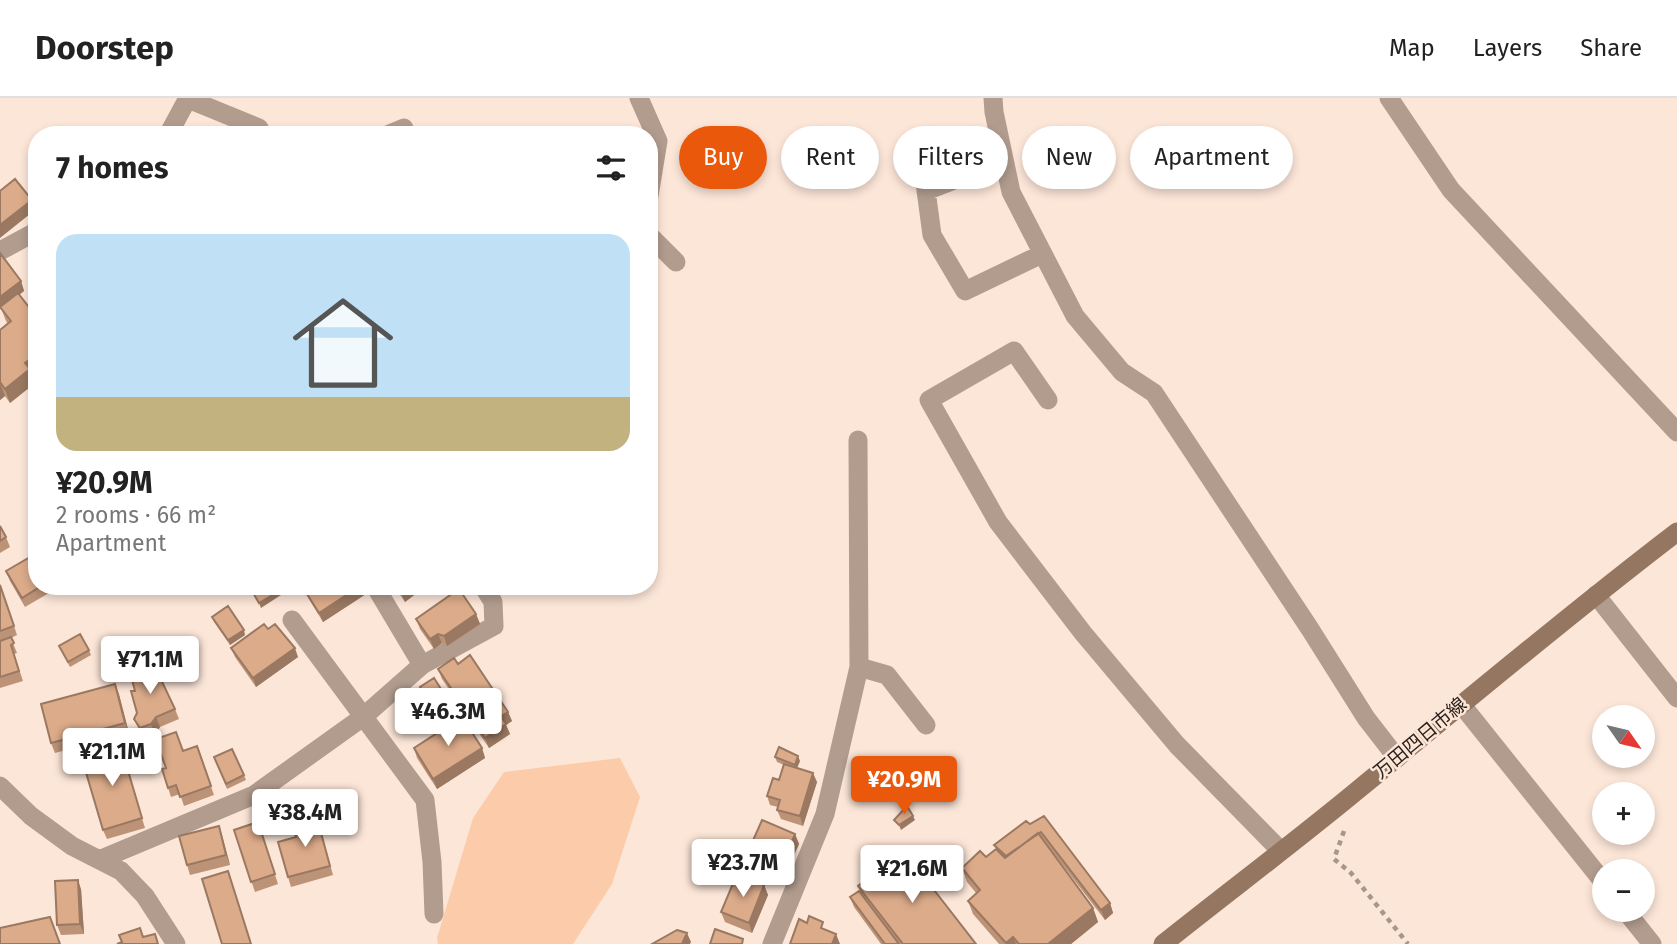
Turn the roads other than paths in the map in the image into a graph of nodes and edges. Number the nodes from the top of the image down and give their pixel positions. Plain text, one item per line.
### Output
1 (639, 98) edge
2 (993, 98) edge
3 (1389, 98) edge
4 (188, 99) edge
5 (173, 126) edge
6 (254, 126) edge
7 (652, 126) edge
8 (998, 126) edge
9 (1008, 179) edge
10 (931, 189) edge
11 (926, 191) joint
12 (28, 236) edge
13 (658, 244) edge
14 (0, 251) edge
15 (1042, 254) junction
16 (676, 262) dead end
17 (1048, 400) dead end
18 (1677, 432) edge
19 (858, 440) dead end
20 (1677, 532) edge
21 (380, 595) edge
22 (488, 595) edge
23 (1596, 595) junction
24 (292, 620) dead end
25 (422, 665) junction
26 (859, 667) junction
27 (1677, 698) edge
28 (1461, 704) junction
29 (363, 717) junction
30 (926, 725) dead end
31 (1397, 758) junction
32 (0, 786) edge
33 (1281, 851) junction
34 (99, 860) junction
35 (1592, 868) edge
36 (433, 914) dead end
37 (1635, 922) edge
38 (176, 944) edge
39 (772, 944) edge
40 (1163, 944) edge
41 (1652, 944) edge

1 - 7 street
2 - 8 street
3 - 18 street
4 - 5 street
4 - 6 street
9 - 15 street
10 - 11 street
11 - 15 street
12 - 14 street
13 - 16 street
15 - 31 street
17 - 33 street
19 - 26 street
20 - 23 main road, 万田四日市線
21 - 25 street
22 - 25 street
23 - 27 street
23 - 28 main road, 万田四日市線
24 - 29 street
25 - 29 street
26 - 30 street
26 - 39 street
28 - 31 main road, 万田四日市線
28 - 35 street
29 - 34 street
29 - 36 street
31 - 33 main road, 万田四日市線
32 - 34 street
33 - 40 main road, 万田四日市線
34 - 38 street
37 - 41 street

